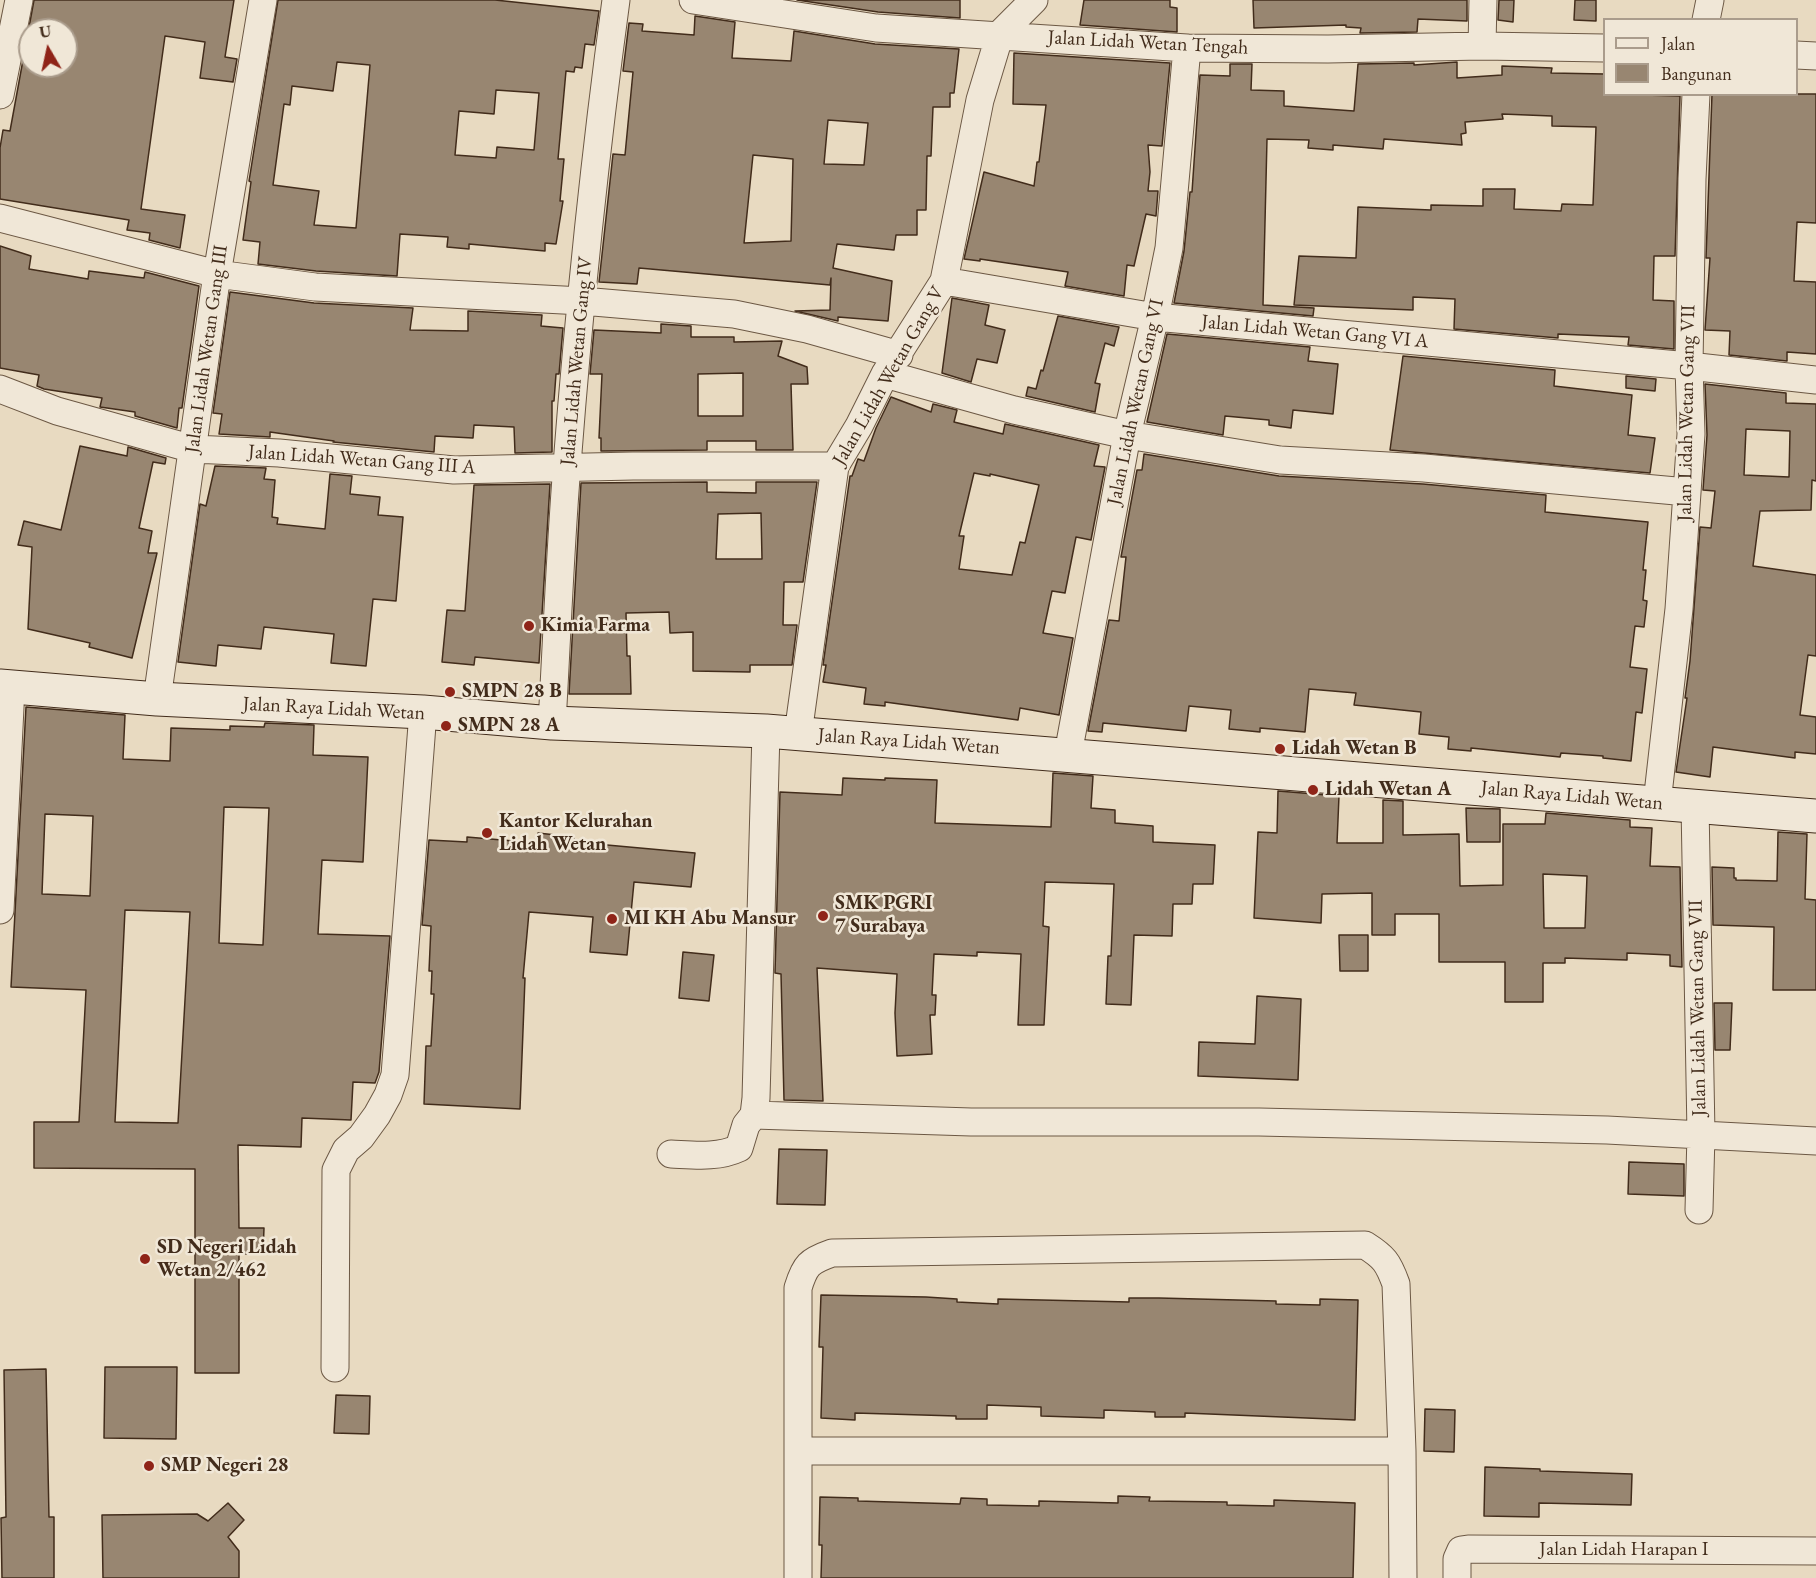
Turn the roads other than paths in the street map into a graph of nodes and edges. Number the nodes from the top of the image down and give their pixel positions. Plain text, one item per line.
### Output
1 (19, 0) edge
2 (263, 0) edge
3 (616, 0) edge
4 (693, 0) edge
5 (1034, 0) edge
6 (1483, 0) edge
7 (1710, 0) edge
8 (1706, 18) edge
9 (1000, 34) junction
10 (1482, 46) junction
11 (1187, 48) junction
12 (1603, 48) edge
13 (1798, 55) edge
14 (1816, 56) edge
15 (0, 95) edge
16 (1696, 96) edge
17 (0, 218) edge
18 (217, 274) junction
19 (944, 281) junction
20 (582, 301) junction
21 (1155, 317) junction
22 (892, 364) junction
23 (1689, 366) junction
24 (1816, 380) edge
25 (0, 389) edge
26 (1127, 435) junction
27 (193, 449) junction
28 (835, 466) junction
29 (567, 467) junction
30 (1687, 492) junction
31 (5, 686) edge
32 (158, 699) junction
33 (423, 712) junction
34 (552, 723) junction
35 (766, 731) junction
36 (798, 734) junction
37 (1068, 754) junction
38 (1657, 803) junction
39 (1695, 805) junction
40 (1816, 816) edge
41 (0, 910) edge
42 (754, 1114) junction
43 (1701, 1134) junction
44 (1816, 1141) edge
45 (671, 1154) dead end
46 (1699, 1210) dead end
47 (335, 1368) dead end
48 (798, 1451) junction
49 (1402, 1451) junction
50 (1816, 1551) edge
51 (798, 1578) edge
52 (1403, 1578) edge
53 (1457, 1578) edge

1 - 15 street
2 - 18 street, Jalan Lidah Wetan Gang III
3 - 20 street, Jalan Lidah Wetan Gang IV
4 - 9 street, Jalan Lidah Wetan Tengah
5 - 9 street, Jalan Lidah Wetan Gang V
6 - 10 street
7 - 8 street
9 - 11 street, Jalan Lidah Wetan Tengah
9 - 19 street, Jalan Lidah Wetan Gang V
10 - 11 street, Jalan Lidah Wetan Tengah
10 - 12 street, Jalan Lidah Wetan Tengah
11 - 21 street, Jalan Lidah Wetan Gang VI
13 - 14 street
16 - 23 street, Jalan Lidah Wetan Gang VII
17 - 18 street
18 - 20 street
18 - 27 street, Jalan Lidah Wetan Gang III
19 - 21 street, Jalan Lidah Wetan Gang VI A
19 - 22 street, Jalan Lidah Wetan Gang V
20 - 22 street
20 - 29 street, Jalan Lidah Wetan Gang IV
21 - 23 street, Jalan Lidah Wetan Gang VI A
21 - 26 street, Jalan Lidah Wetan Gang VI
22 - 26 street
22 - 28 street, Jalan Lidah Wetan Gang V
23 - 24 street, Jalan Lidah Wetan Gang VI A
23 - 30 street, Jalan Lidah Wetan Gang VII
25 - 27 street, Jalan Lidah Wetan Gang III A
26 - 30 street
26 - 37 street, Jalan Lidah Wetan Gang VI
27 - 29 street, Jalan Lidah Wetan Gang III A
27 - 32 street, Jalan Lidah Wetan Gang III
28 - 29 street, Jalan Lidah Wetan Gang III A
28 - 36 street, Jalan Lidah Wetan Gang V
29 - 34 street, Jalan Lidah Wetan Gang IV
30 - 38 street, Jalan Lidah Wetan Gang VII
31 - 32 main road, Jalan Raya Lidah Wetan
31 - 41 street
32 - 33 main road, Jalan Raya Lidah Wetan
33 - 34 main road, Jalan Raya Lidah Wetan
33 - 47 street
34 - 35 main road, Jalan Raya Lidah Wetan
35 - 36 main road, Jalan Raya Lidah Wetan
35 - 42 street
36 - 37 main road, Jalan Raya Lidah Wetan
37 - 38 main road, Jalan Raya Lidah Wetan
38 - 39 main road, Jalan Raya Lidah Wetan
39 - 40 main road, Jalan Raya Lidah Wetan
39 - 43 street, Jalan Lidah Wetan Gang VII
42 - 43 street
42 - 45 street
43 - 44 street
43 - 46 street, Jalan Lidah Wetan Gang VII
48 - 49 street
48 - 49 street
48 - 51 street
49 - 52 street
50 - 53 street, Jalan Lidah Harapan I

